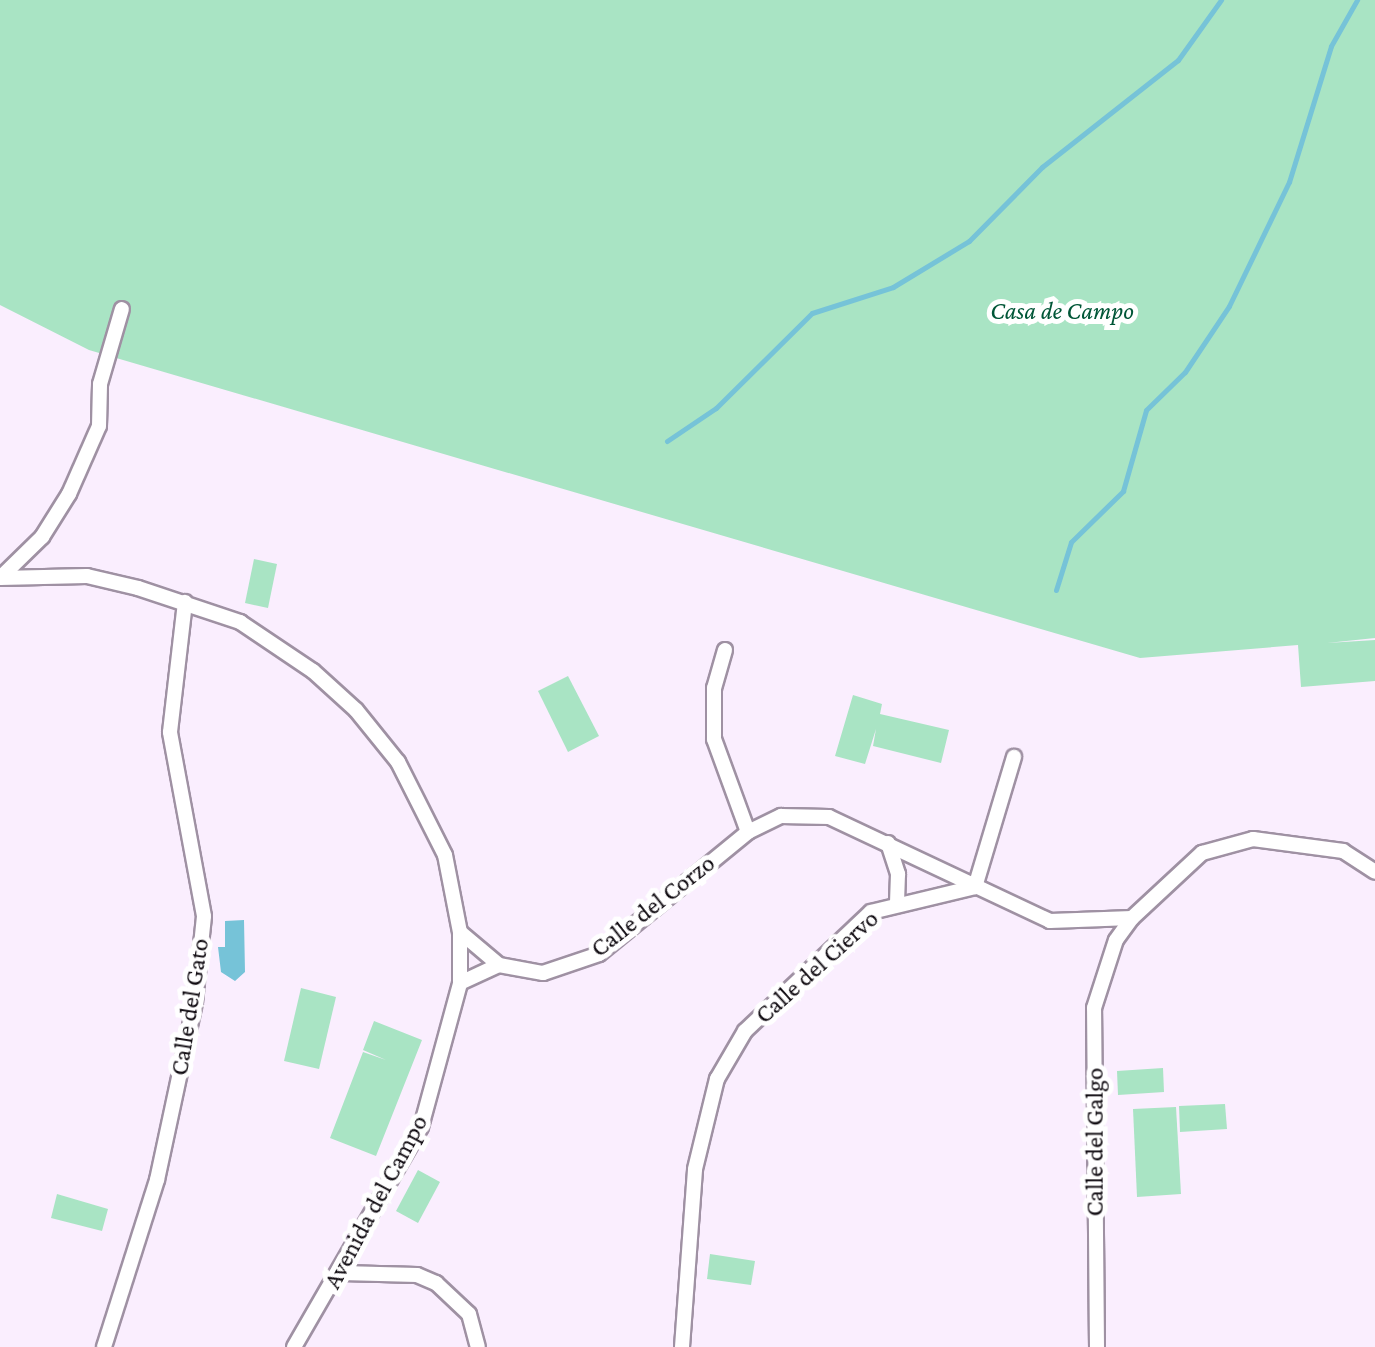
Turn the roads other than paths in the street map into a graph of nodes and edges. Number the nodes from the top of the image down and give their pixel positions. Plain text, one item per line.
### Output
1 (122, 310) dead end
2 (0, 578) edge
3 (185, 602) junction
4 (725, 650) dead end
5 (1014, 757) dead end
6 (748, 832) junction
7 (888, 843) junction
8 (1375, 872) edge
9 (974, 887) junction
10 (897, 902) junction
11 (1132, 918) junction
12 (1094, 924) junction
13 (460, 932) junction
14 (1116, 940) junction
15 (500, 965) junction
16 (460, 983) junction
17 (342, 1273) junction
18 (104, 1347) edge
19 (294, 1347) edge
20 (478, 1347) edge
21 (682, 1347) edge
22 (1097, 1347) edge

1 - 2 street
2 - 3 street
3 - 13 street
3 - 18 street, Calle del Gato
4 - 6 street
5 - 9 street
6 - 7 street, Calle del Corzo
6 - 15 street, Calle del Corzo
7 - 9 street, Calle del Corzo
7 - 10 street
8 - 11 street
9 - 10 street, Calle del Ciervo
9 - 12 street, Calle del Corzo
10 - 21 street, Calle del Ciervo
11 - 12 street, Calle del Corzo
11 - 14 street, Calle del Galgo
12 - 14 street
13 - 15 street
13 - 16 street, Avenida del Campo
14 - 22 street, Calle del Galgo
15 - 16 street
16 - 17 street, Avenida del Campo
17 - 19 street, Avenida del Campo
17 - 20 street

